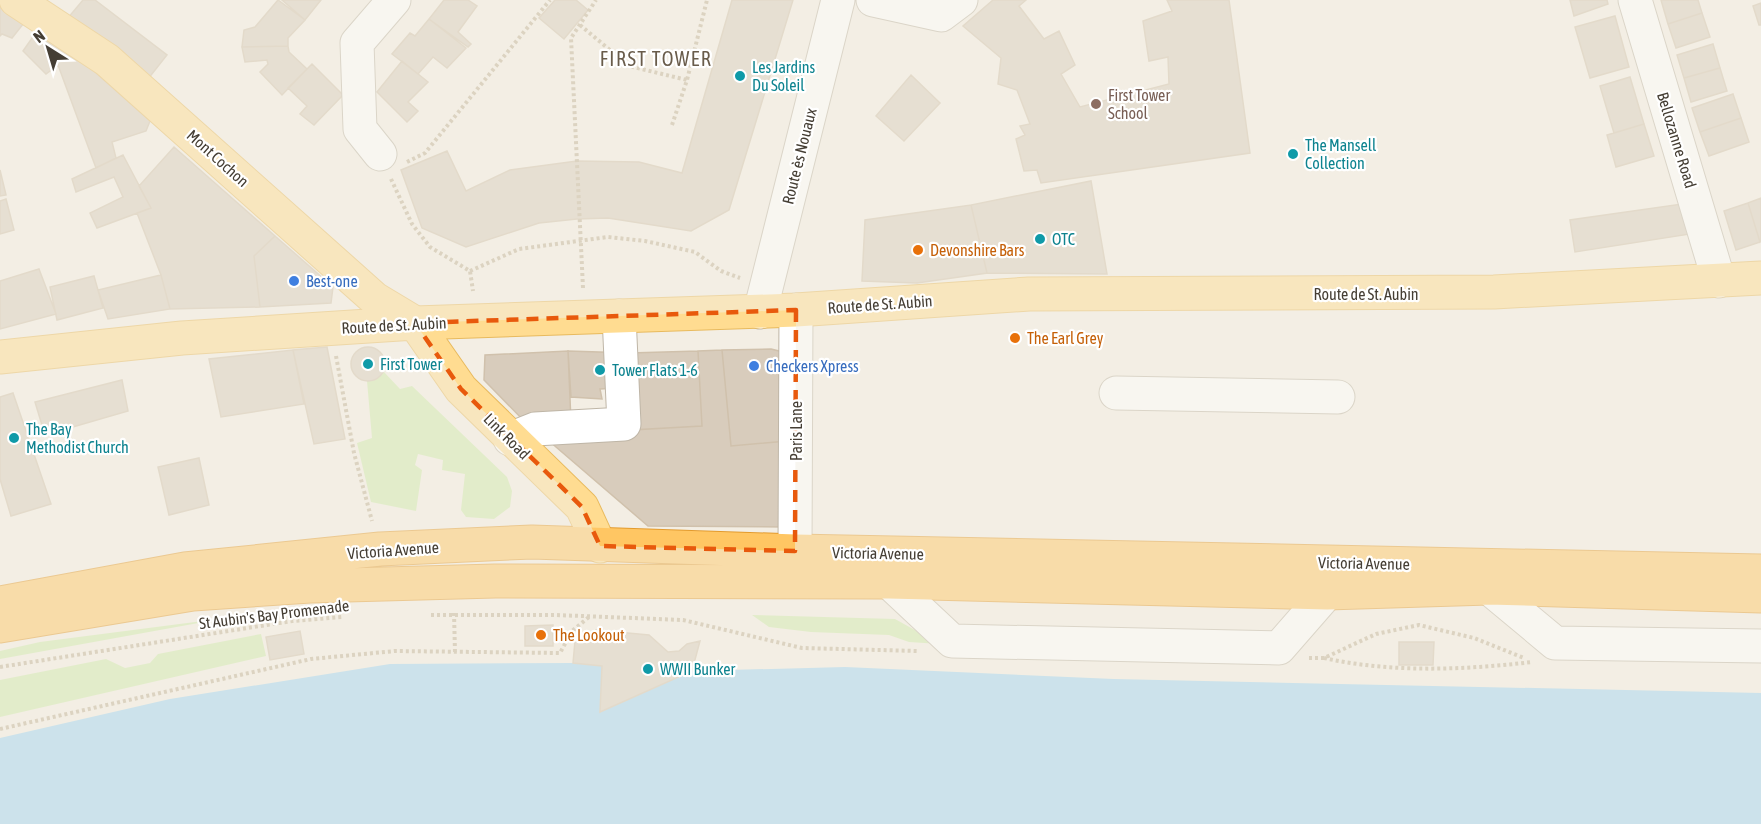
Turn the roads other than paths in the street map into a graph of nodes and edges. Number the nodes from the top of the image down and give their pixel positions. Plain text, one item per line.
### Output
1 (16, 0) edge
2 (394, 0) edge
3 (838, 0) edge
4 (873, 0) edge
5 (961, 0) edge
6 (1635, 0) edge
7 (384, 163) road end
8 (1761, 278) edge
9 (1719, 281) junction
10 (763, 300) junction
11 (796, 310) junction
12 (619, 316) junction
13 (415, 323) junction
14 (0, 357) edge
15 (1116, 393) dead end
16 (1338, 397) dead end
17 (510, 439) junction
18 (600, 546) junction
19 (795, 551) junction
20 (1761, 571) edge
21 (603, 580) junction
22 (889, 582) junction
23 (1489, 588) junction
24 (1327, 592) junction
25 (1761, 596) edge
26 (0, 603) edge
27 (0, 627) edge
28 (1761, 646) edge

1 - 13 main road, Mont Cochon
2 - 7 street
3 - 10 street, Route ès Nouaux
4 - 5 street
6 - 9 street, Bellozanne Road
8 - 9 main road, Route de St. Aubin
9 - 11 main road, Route de St. Aubin
10 - 11 main road, Route de St. Aubin
10 - 12 main road, Route de St. Aubin
11 - 19 street, Paris Lane
12 - 13 main road, Route de St. Aubin
12 - 17 street
13 - 14 main road, Route de St. Aubin
13 - 17 main road, Link Road
15 - 16 street
17 - 18 main road, Link Road
18 - 19 highway, Victoria Avenue
18 - 21 highway
18 - 26 highway, Victoria Avenue
19 - 20 highway, Victoria Avenue
21 - 22 highway, Victoria Avenue
21 - 27 highway, Victoria Avenue
22 - 24 highway, Victoria Avenue
22 - 24 street
23 - 24 highway, Victoria Avenue
23 - 25 highway, Victoria Avenue
23 - 28 street

